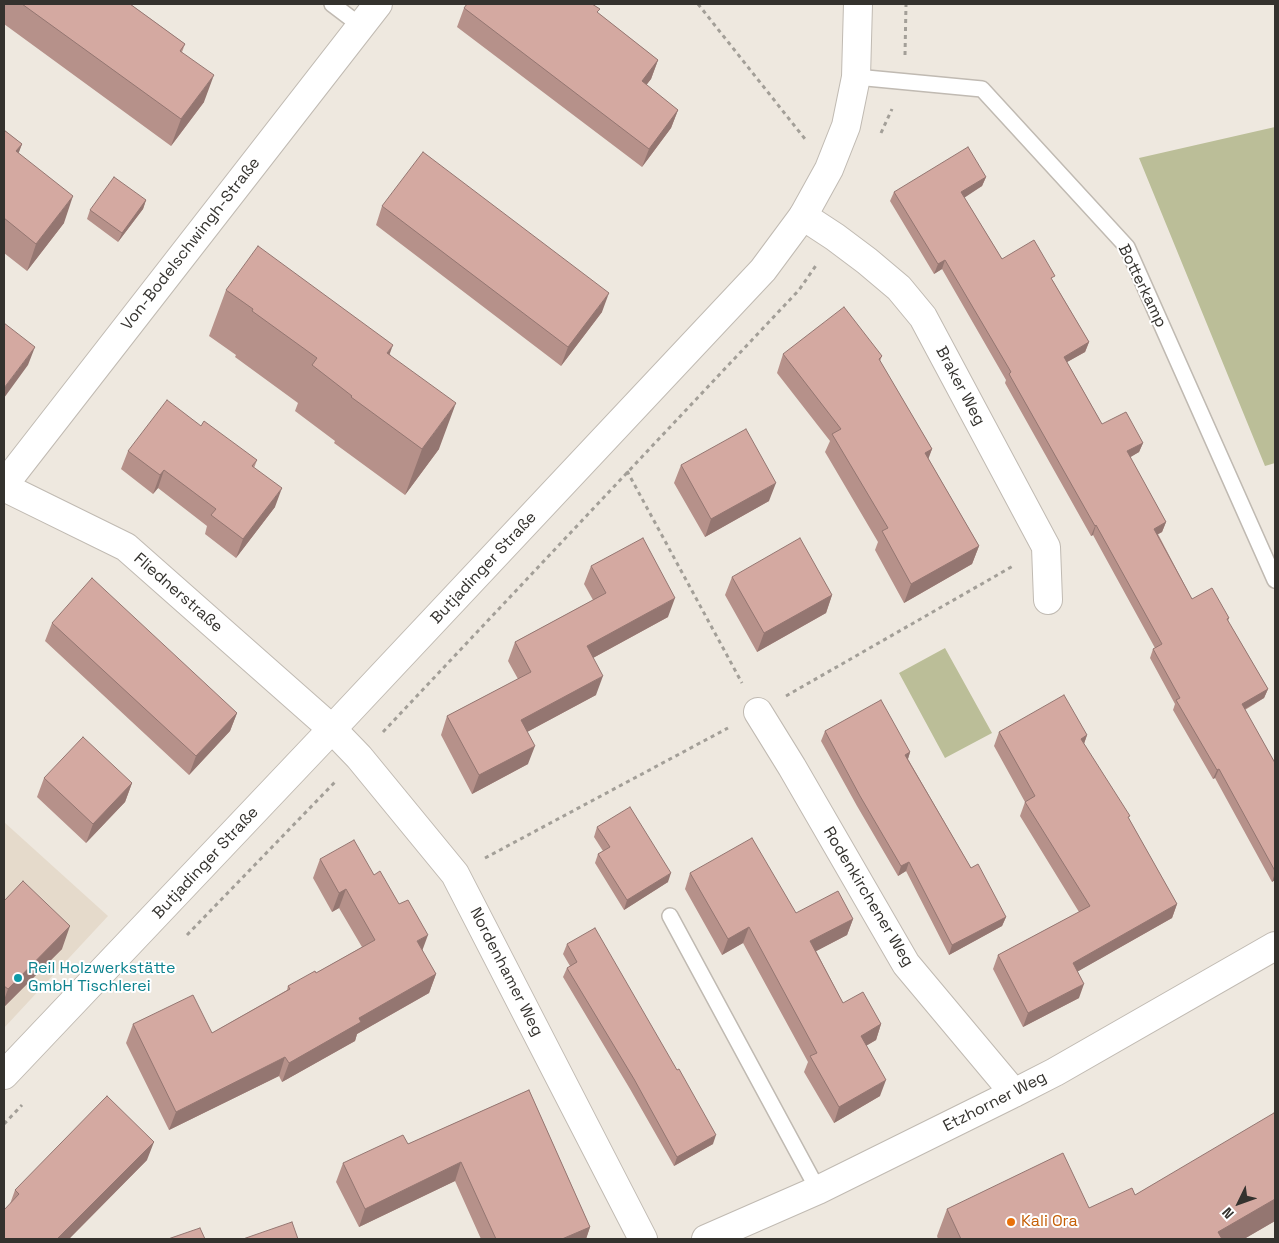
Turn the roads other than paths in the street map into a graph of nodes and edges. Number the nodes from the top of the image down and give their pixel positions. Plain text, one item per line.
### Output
1 (332, 4) edge
2 (378, 4) edge
3 (858, 4) edge
4 (361, 26) junction
5 (856, 77) junction
6 (803, 216) junction
7 (4, 486) edge
8 (1275, 580) edge
9 (1048, 600) dead end
10 (758, 712) road end
11 (332, 730) junction
12 (670, 916) dead end
13 (1275, 946) edge
14 (4, 1076) edge
15 (1014, 1093) junction
16 (818, 1190) junction
17 (643, 1239) edge
18 (706, 1239) edge

1 - 4 lane
2 - 4 street, Von-Bodelschwingh-Straße
3 - 5 street, Butjadinger Straße
4 - 7 street, Von-Bodelschwingh-Straße
5 - 6 street, Butjadinger Straße
5 - 8 lane, Botterkamp
6 - 9 street, Braker Weg
6 - 11 street, Butjadinger Straße
7 - 11 street, Fliednerstraße
10 - 15 street, Rodenkirchener Weg
11 - 14 street, Butjadinger Straße
11 - 17 street, Nordenhamer Weg
12 - 16 lane
13 - 15 street, Etzhorner Weg
15 - 16 street, Etzhorner Weg
16 - 18 street, Etzhorner Weg

